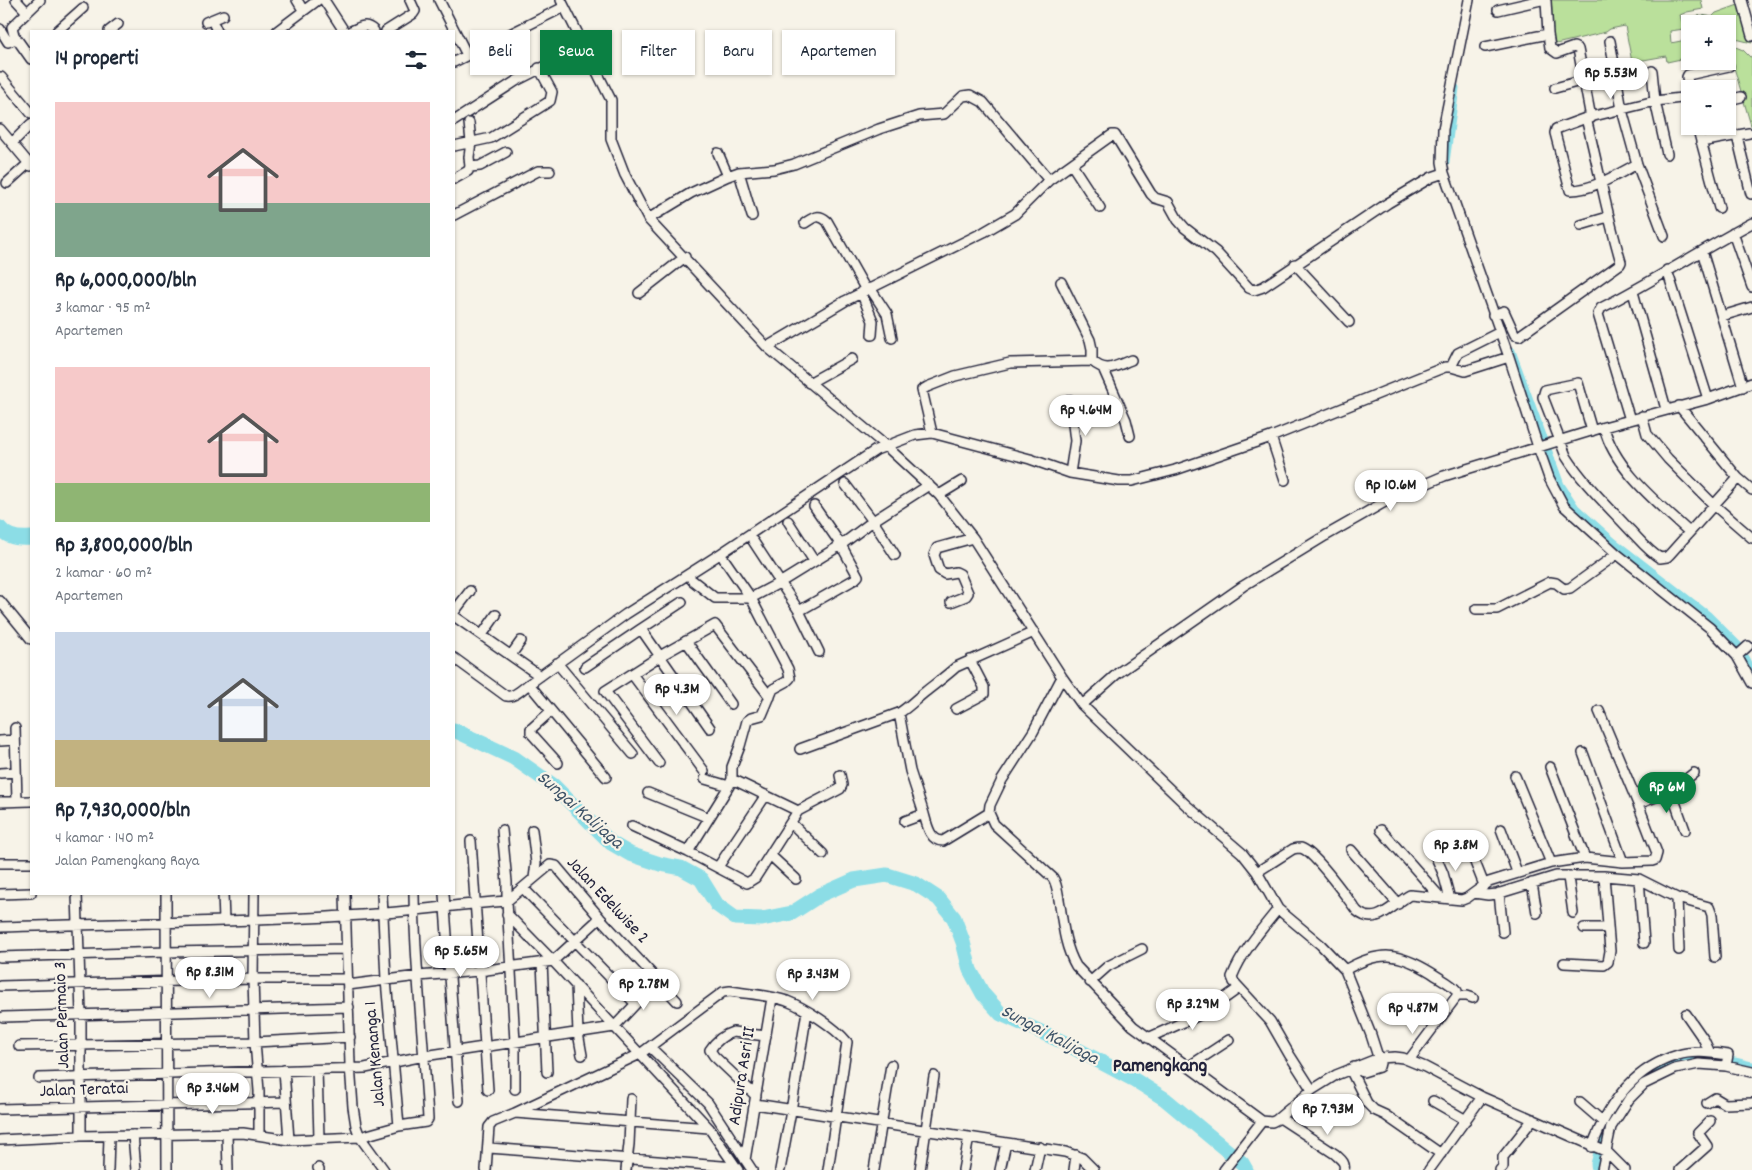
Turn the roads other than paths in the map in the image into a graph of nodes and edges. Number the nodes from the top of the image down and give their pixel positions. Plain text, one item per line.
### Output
1 (16, 0) edge
2 (40, 0) edge
3 (297, 0) edge
4 (318, 0) edge
5 (324, 0) edge
6 (410, 0) edge
7 (439, 0) edge
8 (1469, 0) edge
9 (1542, 0) edge
10 (1742, 0) edge
11 (563, 4) edge
12 (83, 8) dead end
13 (303, 10) junction
14 (1498, 10) dead end
15 (27, 12) junction
16 (224, 15) dead end
17 (118, 24) dead end
18 (0, 29) edge
19 (58, 30) edge
20 (110, 30) edge
21 (216, 30) edge
22 (278, 30) edge
23 (343, 30) edge
24 (354, 30) edge
25 (373, 30) edge
26 (391, 30) edge
27 (455, 30) edge
28 (455, 30) edge
29 (576, 30) edge
30 (1548, 34) junction
31 (1752, 36) edge
32 (16, 39) junction
33 (1610, 41) dead end
34 (1485, 47) dead end
35 (30, 55) edge
36 (468, 55) junction
37 (455, 62) edge
38 (539, 68) joint
39 (1711, 70) edge
40 (1652, 71) dead end
41 (598, 75) edge
42 (1, 77) edge
43 (1584, 80) junction
44 (1688, 80) edge
45 (1555, 88) dead end
46 (1741, 97) dead end
47 (1681, 98) edge
48 (1736, 98) edge
49 (1655, 101) junction
50 (1622, 110) junction
51 (30, 112) edge
52 (463, 115) junction
53 (1589, 118) junction
54 (455, 120) edge
55 (468, 123) junction
56 (30, 125) edge
57 (1749, 133) dead end
58 (1699, 135) edge
59 (1737, 136) junction
60 (4, 138) edge
61 (482, 140) junction
62 (471, 142) junction
63 (1701, 142) junction
64 (455, 146) edge
65 (506, 152) dead end
66 (718, 153) dead end
67 (1667, 154) dead end
68 (30, 164) edge
69 (1637, 164) junction
70 (1072, 165) junction
71 (470, 167) junction
72 (550, 172) dead end
73 (739, 172) junction
74 (1444, 173) junction
75 (728, 176) junction
76 (455, 178) edge
77 (1049, 180) junction
78 (1602, 182) junction
79 (7, 183) dead end
80 (1751, 194) edge
81 (1100, 208) dead end
82 (1719, 208) dead end
83 (455, 214) edge
84 (752, 216) dead end
85 (1608, 217) junction
86 (648, 219) junction
87 (805, 223) dead end
88 (1752, 223) edge
89 (1581, 225) dead end
90 (1733, 233) junction
91 (1664, 236) dead end
92 (1702, 251) junction
93 (685, 256) junction
94 (1296, 264) junction
95 (1667, 270) junction
96 (1062, 282) dead end
97 (1752, 287) edge
98 (866, 290) junction
99 (1633, 292) junction
100 (640, 293) dead end
101 (1752, 307) edge
102 (1497, 313) junction
103 (1722, 316) junction
104 (1350, 322) dead end
105 (1500, 332) junction
106 (872, 335) dead end
107 (892, 338) dead end
108 (767, 347) junction
109 (1509, 358) junction
110 (852, 359) dead end
111 (1131, 360) dead end
112 (1092, 361) junction
113 (1452, 367) junction
114 (1103, 368) junction
115 (809, 383) junction
116 (1748, 385) edge
117 (1708, 399) junction
118 (1070, 400) dead end
119 (1679, 406) junction
120 (1666, 409) junction
121 (1642, 416) junction
122 (1630, 420) junction
123 (1604, 427) junction
124 (1592, 431) junction
125 (932, 433) junction
126 (1130, 436) dead end
127 (1272, 437) junction
128 (1558, 441) junction
129 (886, 446) junction
130 (1540, 447) junction
131 (1070, 473) junction
132 (1738, 478) junction
133 (1285, 480) dead end
134 (962, 481) dead end
135 (845, 484) dead end
136 (929, 485) junction
137 (1752, 490) edge
138 (939, 495) junction
139 (1714, 505) junction
140 (814, 506) dead end
141 (788, 521) dead end
142 (873, 521) junction
143 (1689, 532) junction
144 (973, 538) junction
145 (1752, 538) edge
146 (753, 541) dead end
147 (841, 545) junction
148 (1617, 554) junction
149 (895, 555) dead end
150 (724, 560) dead end
151 (814, 561) junction
152 (692, 580) dead end
153 (781, 582) junction
154 (470, 591) dead end
155 (751, 598) junction
156 (0, 601) edge
157 (682, 602) dead end
158 (951, 602) dead end
159 (1476, 609) dead end
160 (799, 611) junction
161 (455, 613) edge
162 (455, 615) edge
163 (496, 615) dead end
164 (641, 629) junction
165 (1034, 632) junction
166 (482, 635) junction
167 (30, 638) edge
168 (521, 641) dead end
169 (686, 641) junction
170 (819, 652) dead end
171 (511, 655) junction
172 (660, 656) junction
173 (455, 659) edge
174 (970, 660) junction
175 (557, 663) junction
176 (585, 667) dead end
177 (632, 674) junction
178 (540, 676) junction
179 (1062, 677) junction
180 (1752, 683) edge
181 (529, 684) junction
182 (770, 696) junction
183 (731, 704) dead end
184 (1082, 705) junction
185 (956, 710) dead end
186 (1599, 710) dead end
187 (551, 711) junction
188 (899, 712) junction
189 (15, 728) dead end
190 (710, 728) dead end
191 (15, 740) junction
192 (0, 741) edge
193 (800, 749) dead end
194 (1583, 753) dead end
195 (633, 754) dead end
196 (659, 763) dead end
197 (558, 764) dead end
198 (1550, 767) dead end
199 (16, 772) junction
200 (0, 773) edge
201 (1694, 773) dead end
202 (840, 775) dead end
203 (1516, 776) dead end
204 (606, 777) dead end
205 (730, 783) junction
206 (1671, 790) junction
207 (648, 793) dead end
208 (766, 795) junction
209 (30, 800) edge
210 (17, 801) junction
211 (0, 802) edge
212 (1638, 804) junction
213 (798, 811) junction
214 (989, 813) junction
215 (924, 814) junction
216 (710, 818) junction
217 (905, 821) dead end
218 (791, 823) junction
219 (632, 826) dead end
220 (502, 830) dead end
221 (532, 830) dead end
222 (1382, 830) dead end
223 (1501, 830) dead end
224 (1685, 830) dead end
225 (471, 841) dead end
226 (1467, 842) dead end
227 (1351, 850) dead end
228 (688, 852) junction
229 (823, 854) dead end
230 (770, 855) junction
231 (1435, 855) dead end
232 (1585, 858) junction
233 (1622, 862) junction
234 (0, 863) edge
235 (30, 863) edge
236 (1551, 863) junction
237 (718, 867) junction
238 (1517, 872) junction
239 (1604, 876) junction
240 (1568, 877) junction
241 (534, 878) junction
242 (1259, 878) junction
243 (796, 879) dead end
244 (1639, 879) junction
245 (1532, 883) junction
246 (1484, 885) junction
247 (523, 888) junction
248 (30, 893) edge
249 (1474, 893) junction
250 (1499, 893) junction
251 (0, 894) edge
252 (77, 895) edge
253 (166, 895) edge
254 (223, 895) edge
255 (254, 895) edge
256 (345, 895) edge
257 (382, 895) edge
258 (414, 895) edge
259 (444, 895) edge
260 (1440, 897) junction
261 (1677, 898) junction
262 (1450, 899) junction
263 (507, 900) junction
264 (476, 902) junction
265 (1398, 904) junction
266 (445, 906) junction
267 (1278, 909) junction
268 (414, 910) junction
269 (382, 913) junction
270 (1537, 913) dead end
271 (1572, 913) dead end
272 (507, 914) junction
273 (345, 916) junction
274 (600, 918) junction
275 (253, 920) junction
276 (224, 921) junction
277 (165, 923) junction
278 (77, 924) junction
279 (0, 928) edge
280 (1584, 928) dead end
281 (1608, 928) junction
282 (1503, 932) dead end
283 (574, 942) junction
284 (1644, 943) dead end
285 (347, 949) junction
286 (1142, 949) dead end
287 (253, 950) junction
288 (1679, 950) dead end
289 (166, 952) junction
290 (78, 954) junction
291 (0, 957) edge
292 (1715, 957) dead end
293 (552, 961) junction
294 (542, 962) junction
295 (1564, 963) dead end
296 (510, 966) junction
297 (1346, 970) junction
298 (479, 971) junction
299 (449, 973) junction
300 (418, 976) junction
301 (253, 979) junction
302 (386, 980) junction
303 (658, 980) junction
304 (166, 982) junction
305 (348, 982) junction
306 (1090, 982) junction
307 (79, 984) junction
308 (576, 985) junction
309 (0, 986) edge
310 (1239, 988) junction
311 (1457, 996) junction
312 (772, 998) junction
313 (1473, 998) dead end
314 (678, 1001) dead end
315 (635, 1003) junction
316 (349, 1007) junction
317 (254, 1010) junction
318 (807, 1011) junction
319 (167, 1012) junction
320 (1686, 1014) dead end
321 (81, 1015) junction
322 (3, 1017) dead end
323 (614, 1026) junction
324 (578, 1033) junction
325 (766, 1036) junction
326 (350, 1037) junction
327 (546, 1038) junction
328 (1148, 1038) junction
329 (1229, 1040) dead end
330 (255, 1042) junction
331 (515, 1042) junction
332 (167, 1043) junction
333 (81, 1044) junction
334 (19, 1046) dead end
335 (485, 1047) junction
336 (650, 1047) junction
337 (455, 1051) junction
338 (1710, 1053) junction
339 (640, 1054) junction
340 (582, 1055) dead end
341 (424, 1056) junction
342 (1379, 1058) junction
343 (1409, 1060) junction
344 (393, 1062) junction
345 (1727, 1062) junction
346 (891, 1065) dead end
347 (1188, 1067) junction
348 (1352, 1068) junction
349 (350, 1069) junction
350 (256, 1070) junction
351 (284, 1070) junction
352 (318, 1070) junction
353 (547, 1072) dead end
354 (1752, 1072) edge
355 (167, 1075) junction
356 (934, 1076) dead end
357 (81, 1077) junction
358 (39, 1078) dead end
359 (488, 1090) dead end
360 (515, 1090) dead end
361 (1312, 1090) junction
362 (1482, 1097) junction
363 (631, 1099) dead end
364 (756, 1100) junction
365 (459, 1101) dead end
366 (1433, 1101) dead end
367 (259, 1102) junction
368 (286, 1102) junction
369 (1580, 1102) dead end
370 (1707, 1103) dead end
371 (1752, 1103) edge
372 (167, 1104) junction
373 (80, 1108) junction
374 (0, 1109) edge
375 (791, 1111) junction
376 (515, 1113) junction
377 (837, 1118) junction
378 (1280, 1118) junction
379 (1533, 1119) junction
380 (1466, 1120) junction
381 (1602, 1120) junction
382 (1262, 1121) junction
383 (1710, 1121) dead end
384 (630, 1122) junction
385 (881, 1124) junction
386 (399, 1126) junction
387 (709, 1128) junction
388 (926, 1130) junction
389 (227, 1134) junction
390 (133, 1135) junction
391 (166, 1135) junction
392 (259, 1135) junction
393 (81, 1136) junction
394 (109, 1136) junction
395 (360, 1137) junction
396 (969, 1137) junction
397 (319, 1138) junction
398 (0, 1140) edge
399 (289, 1140) junction
400 (1006, 1143) junction
401 (1040, 1147) junction
402 (489, 1148) junction
403 (1600, 1150) junction
404 (1441, 1154) junction
405 (1076, 1155) junction
406 (627, 1158) junction
407 (745, 1160) junction
408 (737, 1168) edge
409 (1225, 1169) edge
410 (108, 1170) edge
411 (136, 1170) edge
412 (167, 1170) edge
413 (228, 1170) edge
414 (384, 1170) edge
415 (486, 1170) edge
416 (626, 1170) edge
417 (752, 1170) edge
418 (780, 1170) edge
419 (828, 1170) edge
420 (874, 1170) edge
421 (920, 1170) edge
422 (964, 1170) edge
423 (1000, 1170) edge
424 (1035, 1170) edge
425 (1074, 1170) edge
426 (1094, 1170) edge
427 (1344, 1170) edge
428 (1429, 1170) edge
429 (1500, 1170) edge
430 (1602, 1170) edge
431 (1625, 1170) edge
432 (1680, 1170) edge

1 - 15 street
2 - 15 street
3 - 13 street
4 - 13 street
5 - 23 street
6 - 26 street
7 - 27 street
8 - 74 street
9 - 14 street
9 - 30 street
10 - 31 street
11 - 29 street
11 - 36 street
12 - 19 street
13 - 22 street
15 - 32 street
16 - 21 street
17 - 20 street
18 - 32 street
24 - 25 street
28 - 36 street
30 - 34 street
30 - 43 street
32 - 35 street
33 - 50 street
36 - 37 street
38 - 52 street
38 - 61 street
39 - 44 street
40 - 49 street
41 - 86 street
42 - 51 street
43 - 45 street
43 - 53 street
46 - 48 street
47 - 49 street
49 - 50 street
49 - 67 street
50 - 53 street
50 - 69 street
52 - 54 street
52 - 55 street
53 - 78 street
53 - 78 street
55 - 61 street
55 - 62 street
56 - 60 street
57 - 59 street
58 - 63 street
59 - 63 street
59 - 80 street
60 - 68 street
61 - 62 street
62 - 64 street
62 - 71 street
63 - 82 street
65 - 71 street
66 - 75 street
68 - 79 street
69 - 78 street
69 - 91 street
70 - 77 street
70 - 81 street
70 - 94 street
71 - 76 street
72 - 83 street
73 - 75 street
73 - 77 street
73 - 84 street
74 - 94 street
74 - 102 street
75 - 86 street
77 - 98 street
78 - 85 street
85 - 89 street
85 - 102 street
86 - 93 street
87 - 98 street
88 - 90 street
90 - 92 street
90 - 97 street
92 - 95 street
92 - 103 street
93 - 100 street
93 - 108 street
94 - 104 street
95 - 99 street
95 - 117 street
96 - 112 street
98 - 106 street
98 - 107 street
98 - 108 street
99 - 120 street
99 - 122 street
101 - 103 street
102 - 105 street
103 - 116 street
105 - 109 street
105 - 113 street
108 - 115 street
109 - 113 street
109 - 130 street
110 - 115 street
111 - 114 street
112 - 114 street
112 - 125 street
113 - 127 street
114 - 126 street
115 - 129 street
116 - 117 street
117 - 119 street
118 - 131 street
119 - 120 street
119 - 132 street
120 - 121 street
121 - 122 street
121 - 139 street
122 - 123 street
123 - 124 street
123 - 143 street
124 - 128 street
124 - 128 street
125 - 129 street
125 - 131 street
127 - 131 street
127 - 133 street
128 - 130 street
128 - 143 street
129 - 136 street
129 - 175 street
130 - 148 street
130 - 184 street
132 - 137 street
132 - 139 street
134 - 138 street
135 - 142 street
136 - 138 street
136 - 142 street
138 - 144 street
139 - 143 street
139 - 145 street
140 - 147 street
141 - 151 street
142 - 147 street
142 - 149 street
144 - 158 street
144 - 165 street
146 - 153 street
147 - 151 street
147 - 160 street
148 - 159 street
148 - 180 street
150 - 155 street
151 - 153 street
152 - 155 street
153 - 155 street
153 - 160 street
154 - 161 street
155 - 182 street
156 - 167 street
157 - 164 street
160 - 170 street
162 - 166 street
163 - 166 street
164 - 172 street
164 - 176 street
165 - 174 street
165 - 179 street
166 - 171 street
168 - 171 street
169 - 172 street
169 - 182 street
169 - 183 street
171 - 178 street
172 - 177 street
172 - 190 street
173 - 181 street
174 - 185 street
174 - 188 street
175 - 178 street
175 - 195 street
177 - 196 street
177 - 205 street
178 - 181 street
179 - 184 street
179 - 214 street
181 - 187 street
182 - 205 street
184 - 242 street
186 - 212 street
187 - 197 street
187 - 204 street
188 - 193 street
188 - 215 street
189 - 191 street
191 - 192 street
191 - 199 street
194 - 233 street
198 - 232 street
199 - 200 street
199 - 210 street
201 - 206 street
202 - 213 street
203 - 236 street
205 - 208 street
205 - 216 street
206 - 212 street
206 - 224 street
207 - 216 street
208 - 213 street
208 - 237 street
209 - 210 street
210 - 211 street
212 - 233 street
213 - 218 street
214 - 215 street
214 - 306 street
215 - 217 street
216 - 228 street
218 - 229 street
218 - 230 street
219 - 228 street
220 - 263 street
221 - 241 street
222 - 260 street
223 - 238 street
225 - 264 street
226 - 246 street
227 - 265 street
228 - 237 street
230 - 237 street
230 - 243 street
231 - 262 street
232 - 233 street
232 - 236 street
234 - 235 street
236 - 238 street
238 - 246 street
239 - 240 street
239 - 244 street
239 - 281 street
240 - 245 street
240 - 271 street
241 - 247 street, Jalan Edelwise 2
241 - 274 street, Jalan Edelwise 2
242 - 265 street
242 - 267 street
244 - 261 street
244 - 284 street
245 - 250 street
245 - 270 street
246 - 249 street
247 - 263 street, Jalan Edelwise 2
247 - 283 street
248 - 251 street
249 - 250 street
249 - 262 street
250 - 282 street
252 - 278 street, Jalan Permaio 3
253 - 277 street
254 - 276 street
255 - 275 street
256 - 273 street
257 - 269 street, Jalan Kenanga 1
258 - 268 street
259 - 266 street
260 - 262 street
260 - 265 street
261 - 288 street
261 - 292 street
263 - 264 street
263 - 272 street
264 - 266 street
264 - 298 street
266 - 268 street
266 - 299 street
267 - 297 street
267 - 310 street
268 - 269 street
268 - 300 street
269 - 273 street
269 - 302 street, Jalan Kenanga 1
272 - 293 street
272 - 296 street
273 - 275 street
273 - 285 street
274 - 283 street
274 - 303 street, Jalan Edelwise 2
275 - 276 street
275 - 287 street
276 - 277 street
277 - 278 street
277 - 289 street
278 - 279 street
278 - 290 street, Jalan Permaio 3
280 - 281 street
281 - 295 street
283 - 293 street
283 - 315 street
285 - 287 street
285 - 305 street
286 - 306 street
287 - 289 street
287 - 301 street
289 - 290 street
289 - 304 street
290 - 291 street
290 - 307 street, Jalan Permaio 3
293 - 294 street
293 - 308 street
294 - 296 street
294 - 327 street
296 - 298 street
296 - 331 street
297 - 311 street
297 - 342 street
298 - 299 street
298 - 335 street
299 - 300 street
299 - 337 street
300 - 302 street
300 - 341 street
301 - 304 street
301 - 305 street
301 - 317 street
302 - 305 street
302 - 344 street, Jalan Kenanga 1
303 - 314 street, Jalan Edelwise 2
303 - 315 street
304 - 307 street
304 - 319 street
305 - 316 street
306 - 328 street
307 - 309 street
307 - 321 street, Jalan Permaio 3
308 - 323 street
308 - 324 street
310 - 328 street
310 - 361 street
311 - 313 street
311 - 343 street
312 - 318 street
312 - 325 street, Adipura Asri II
312 - 336 street
315 - 323 street
316 - 317 street
316 - 326 street
317 - 319 street
317 - 330 street
318 - 375 street
318 - 377 street
319 - 321 street
319 - 332 street
320 - 338 street
321 - 322 street
321 - 333 street, Jalan Permaio 3
323 - 324 street
323 - 339 street
324 - 327 street
324 - 340 street
325 - 364 street, Adipura Asri II
325 - 364 street
326 - 330 street
326 - 349 street
327 - 331 street
327 - 353 street
328 - 347 street
329 - 347 street
330 - 332 street
330 - 350 street
331 - 335 street
331 - 360 street
332 - 333 street
332 - 355 street
333 - 334 street
333 - 357 street, Jalan Permaio 3
335 - 337 street
335 - 359 street
336 - 339 street
336 - 407 street
337 - 341 street
337 - 365 street
338 - 345 street
338 - 381 street
339 - 376 street
339 - 387 street
341 - 344 street
341 - 386 street
342 - 343 street
342 - 348 street
343 - 362 street
344 - 349 street
344 - 386 street, Jalan Kenanga 1
345 - 354 street
345 - 403 street
346 - 385 street
347 - 382 street
348 - 361 street
348 - 404 street
349 - 352 street
349 - 395 street
350 - 351 street
350 - 355 street
350 - 367 street
351 - 352 street
351 - 368 street
352 - 397 street
355 - 357 street
355 - 372 street
356 - 388 street
357 - 358 street
357 - 373 street, Jalan Permaio 3
361 - 378 street
362 - 379 street
362 - 380 street
363 - 384 street
364 - 375 street
364 - 407 street, Adipura Asri II
366 - 380 street
367 - 368 street, Jalan Teratai
367 - 372 street, Jalan Teratai
367 - 392 street
368 - 399 street
369 - 381 street
370 - 371 street
372 - 373 street, Jalan Teratai
372 - 391 street
373 - 374 street, Jalan Teratai
373 - 393 street, Jalan Permaio 3
375 - 377 street
375 - 418 street
376 - 384 street
376 - 402 street
377 - 385 street
377 - 419 street
378 - 382 street
378 - 427 street
379 - 403 street
379 - 429 street
380 - 404 street
381 - 403 street
382 - 409 street
383 - 432 street
384 - 387 street
384 - 406 street
385 - 388 street
385 - 420 street
386 - 395 street
387 - 408 street
388 - 396 street
388 - 421 street
389 - 391 street
389 - 392 street
389 - 413 street
390 - 391 street
390 - 394 street
390 - 411 street
391 - 412 street
392 - 399 street
393 - 394 street
393 - 398 street
394 - 410 street
395 - 397 street
395 - 414 street
396 - 400 street
396 - 422 street
397 - 399 street
400 - 401 street
400 - 423 street
401 - 405 street
401 - 424 street
402 - 406 street
402 - 415 street
403 - 430 street
403 - 431 street
404 - 428 street
405 - 425 street
405 - 426 street
406 - 408 street
406 - 416 street
407 - 417 street

